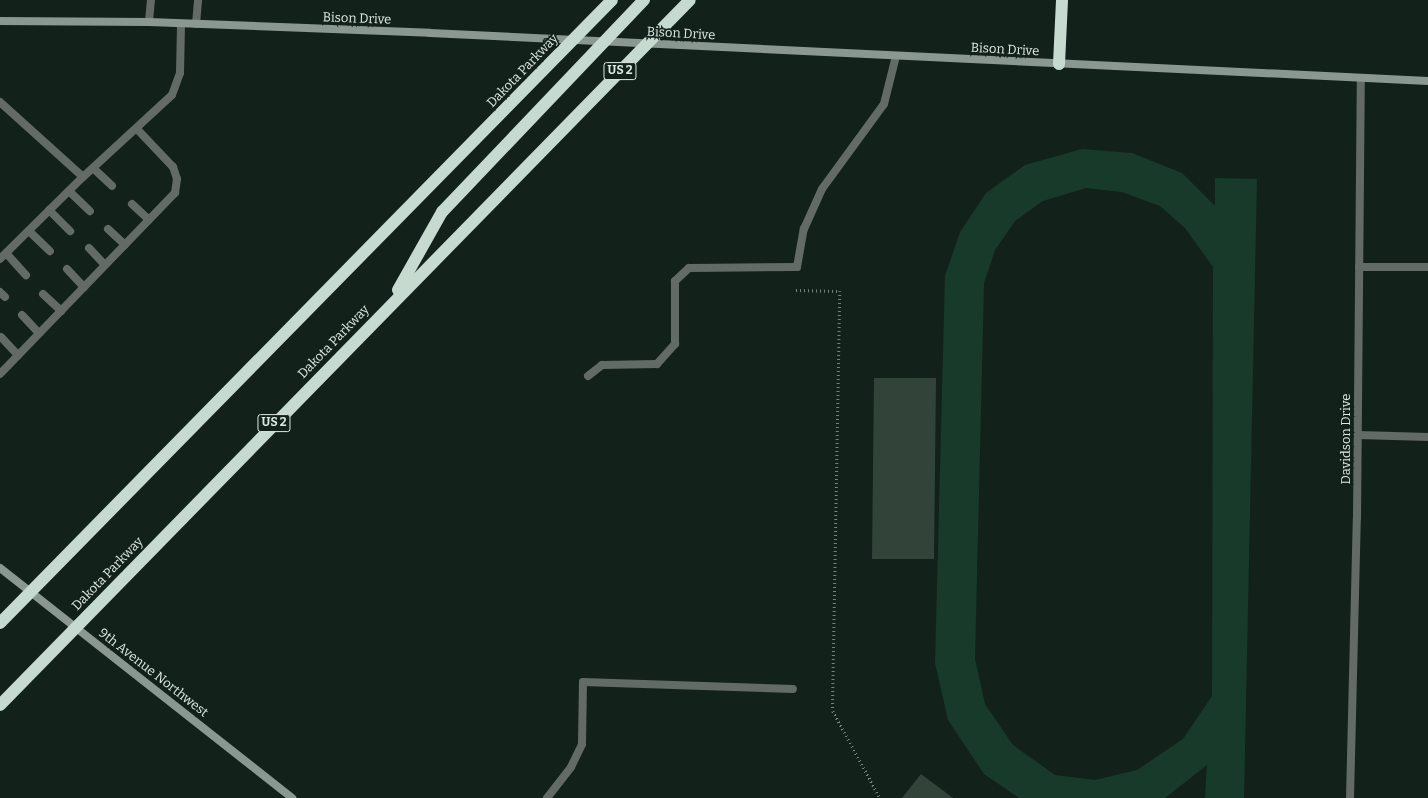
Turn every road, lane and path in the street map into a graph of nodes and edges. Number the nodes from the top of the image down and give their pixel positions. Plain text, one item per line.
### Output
1 (151, 0) edge
2 (198, 0) edge
3 (612, 0) edge
4 (644, 0) edge
5 (690, 0) edge
6 (1062, 0) edge
7 (0, 21) edge
8 (149, 22) junction
9 (181, 24) junction
10 (196, 24) junction
11 (604, 42) junction
12 (896, 56) junction
13 (1059, 64) junction
14 (1361, 79) junction
15 (1428, 81) edge
16 (0, 102) edge
17 (137, 129) junction
18 (93, 168) junction
19 (83, 177) junction
20 (112, 186) dead end
21 (69, 191) junction
22 (132, 204) dead end
23 (49, 210) junction
24 (90, 211) dead end
25 (149, 220) junction
26 (108, 229) dead end
27 (29, 231) junction
28 (70, 231) dead end
29 (125, 245) junction
30 (89, 248) dead end
31 (50, 251) dead end
32 (3, 256) edge
33 (105, 265) junction
34 (1359, 266) junction
35 (1428, 267) edge
36 (67, 269) dead end
37 (26, 275) dead end
38 (84, 287) junction
39 (796, 290) dead end
40 (43, 294) dead end
41 (389, 305) junction
42 (61, 311) junction
43 (22, 315) dead end
44 (39, 333) junction
45 (1, 337) edge
46 (18, 355) junction
47 (0, 374) edge
48 (588, 376) dead end
49 (1358, 435) junction
50 (1428, 437) edge
51 (0, 568) edge
52 (31, 593) junction
53 (0, 623) edge
54 (76, 628) junction
55 (792, 689) dead end
56 (0, 705) edge
57 (292, 798) edge
58 (547, 798) edge
59 (880, 798) edge
60 (1350, 798) edge

1 - 8 street
2 - 10 street
3 - 52 highway, Dakota Parkway
4 - 11 highway
5 - 41 highway, Dakota Parkway / US 2
6 - 13 highway
7 - 8 street, Bison Drive
8 - 9 street, Bison Drive
9 - 10 street, Bison Drive
9 - 17 street
10 - 11 street, Bison Drive
11 - 12 street, Bison Drive
11 - 41 highway
12 - 13 street, Bison Drive
12 - 48 street
13 - 14 street, Bison Drive
14 - 15 street, Bison Drive
14 - 34 street, Davidson Drive
16 - 19 street
17 - 18 street
17 - 25 street
18 - 19 street
18 - 20 street
19 - 21 street
21 - 23 street
21 - 24 street
22 - 25 street
23 - 27 street
23 - 28 street
25 - 29 street
26 - 29 street
27 - 31 street
27 - 32 street
29 - 33 street
30 - 33 street
32 - 37 street
33 - 38 street
34 - 35 street
34 - 49 street, Davidson Drive
36 - 38 street
38 - 42 street
39 - 59 path
40 - 42 street
41 - 54 highway, Dakota Parkway / US 2
42 - 44 street
43 - 44 street
44 - 46 street
45 - 46 street
46 - 47 street
49 - 50 street
49 - 60 street, Davidson Drive
51 - 52 street, 9th Avenue Northwest
52 - 53 highway, Dakota Parkway
52 - 54 street, 9th Avenue Northwest
54 - 56 highway, Dakota Parkway / US 2
54 - 57 street, 9th Avenue Northwest
55 - 58 street

